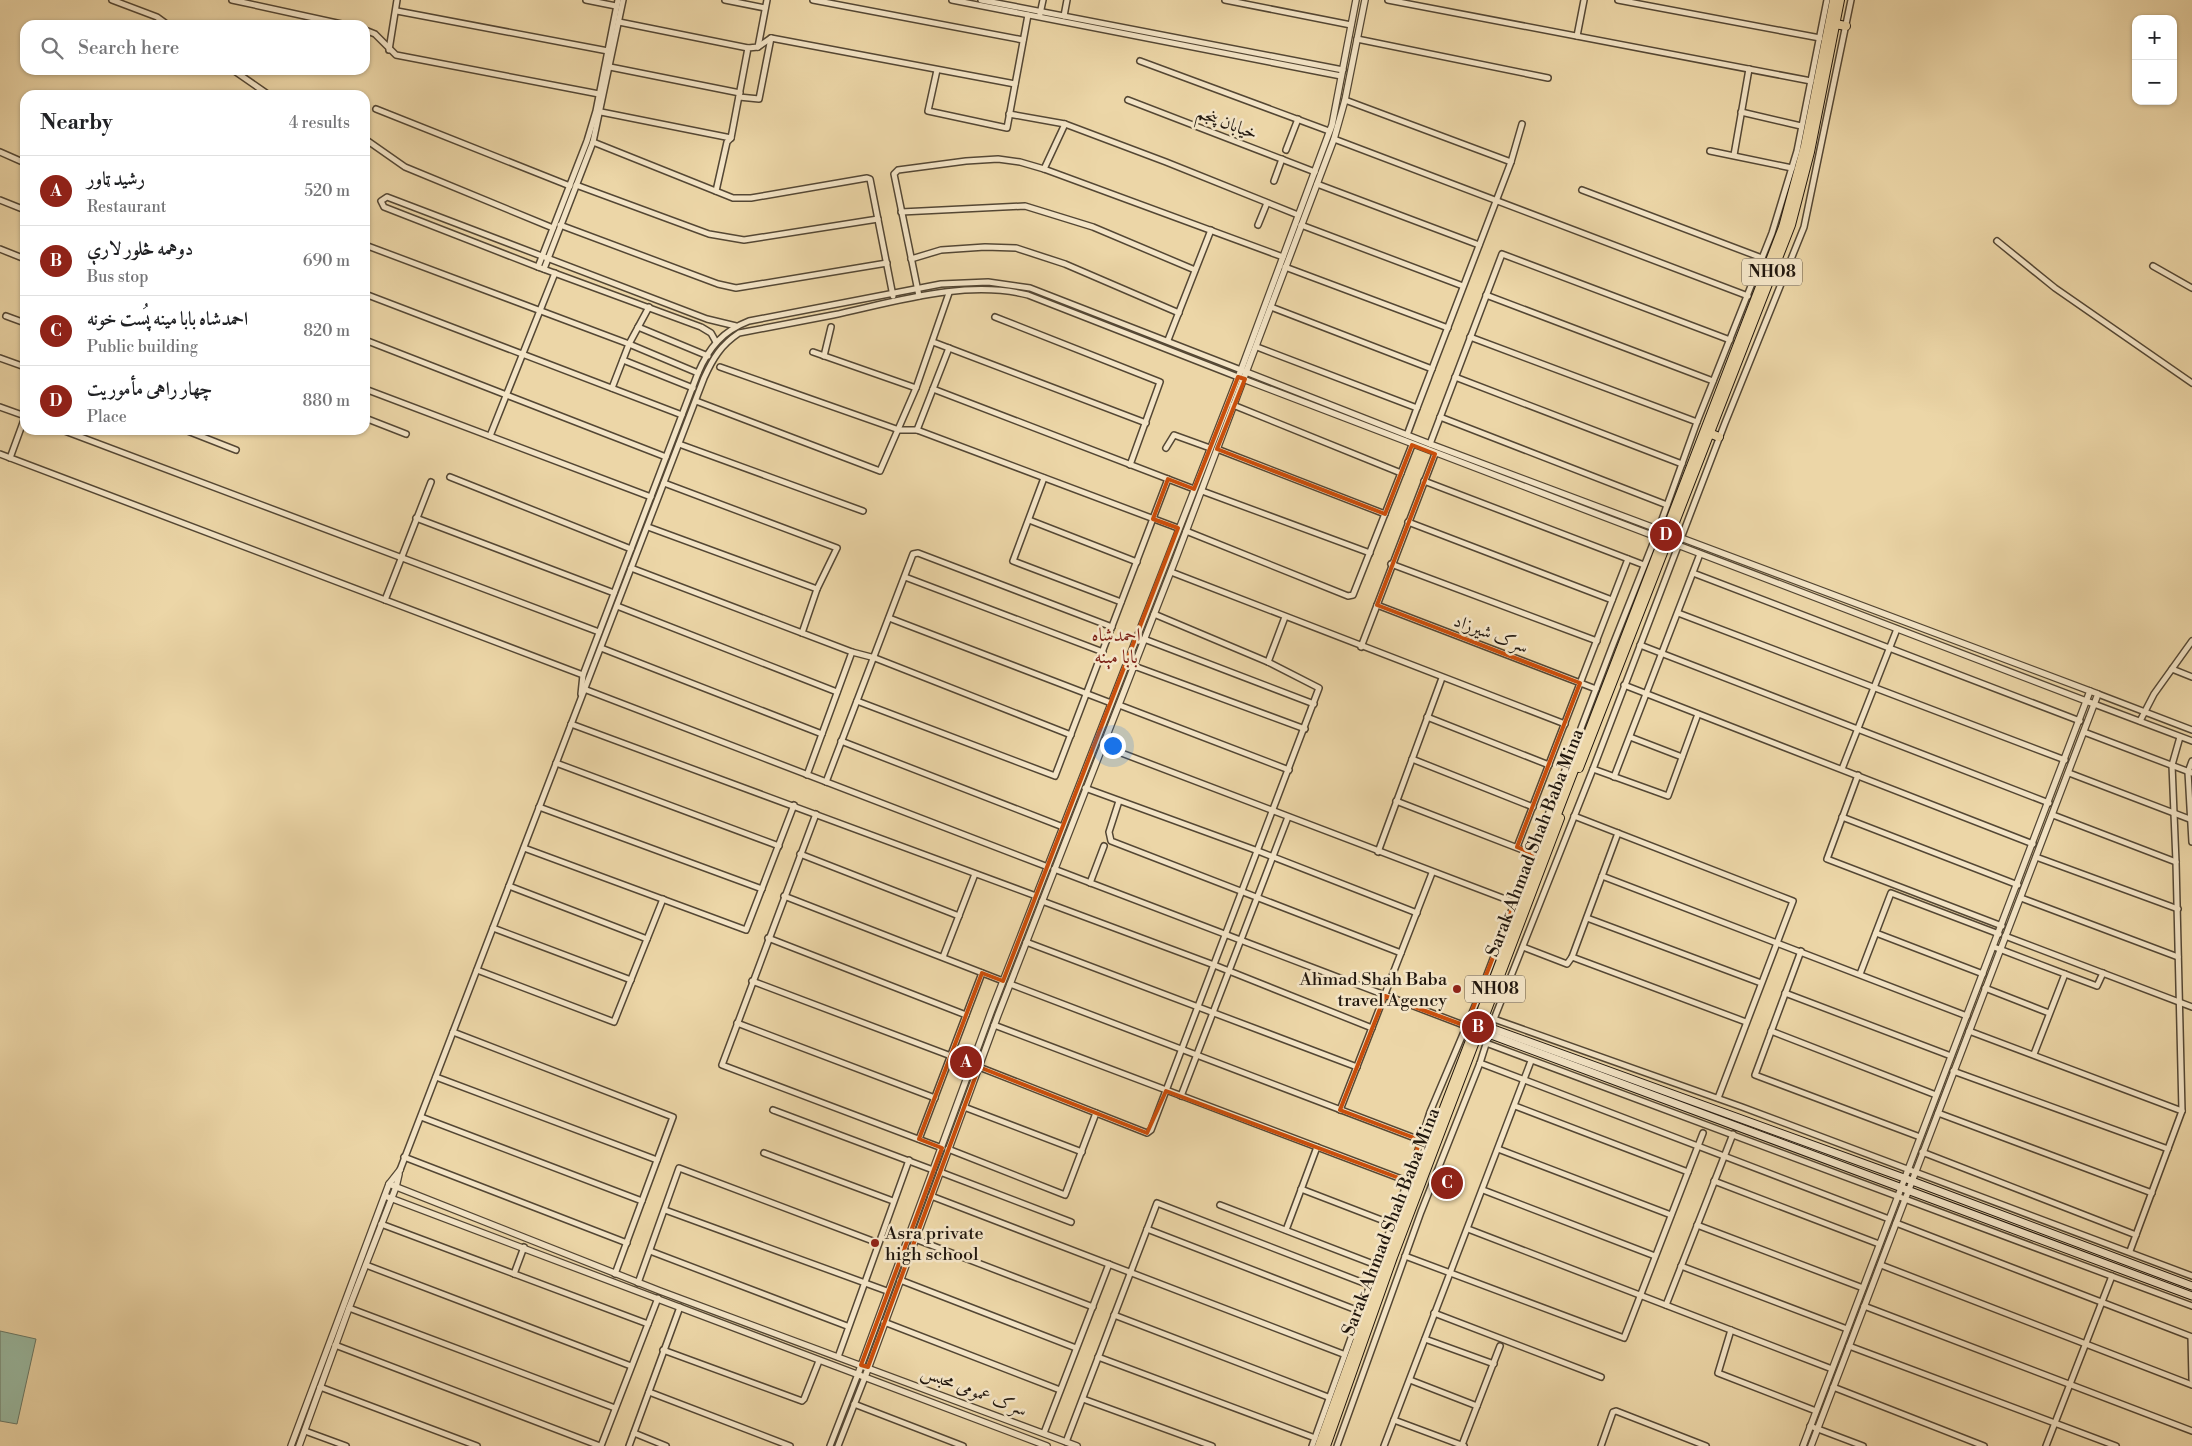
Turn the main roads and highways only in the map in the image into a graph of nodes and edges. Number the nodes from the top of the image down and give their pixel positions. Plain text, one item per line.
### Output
1 (1834, 0) edge
2 (1840, 0) edge
3 (1835, 24) junction
4 (1846, 26) road end
5 (1814, 131) junction
6 (1823, 133) road end
7 (1806, 169) junction
8 (1815, 171) road end
9 (1709, 433) junction
10 (1719, 437) road end
11 (1663, 535) junction
12 (1476, 1027) junction
13 (1490, 1031) junction
14 (2192, 1286) edge
15 (2192, 1296) edge
16 (1319, 1446) edge
17 (1326, 1446) edge

1 - 11 highway, NH08
2 - 3 highway, NH08
3 - 4 highway
3 - 5 highway, NH08
5 - 6 highway
5 - 7 highway, NH08
7 - 8 highway
7 - 9 highway, NH08
9 - 10 highway
9 - 11 highway, NH08
11 - 12 highway, Sarak Ahmad Shah Baba Mina / NH08
11 - 12 highway, NH08
12 - 13 main road
12 - 16 highway, NH08
12 - 17 highway, Sarak Ahmad Shah Baba Mina / NH08
13 - 14 main road
13 - 15 main road

